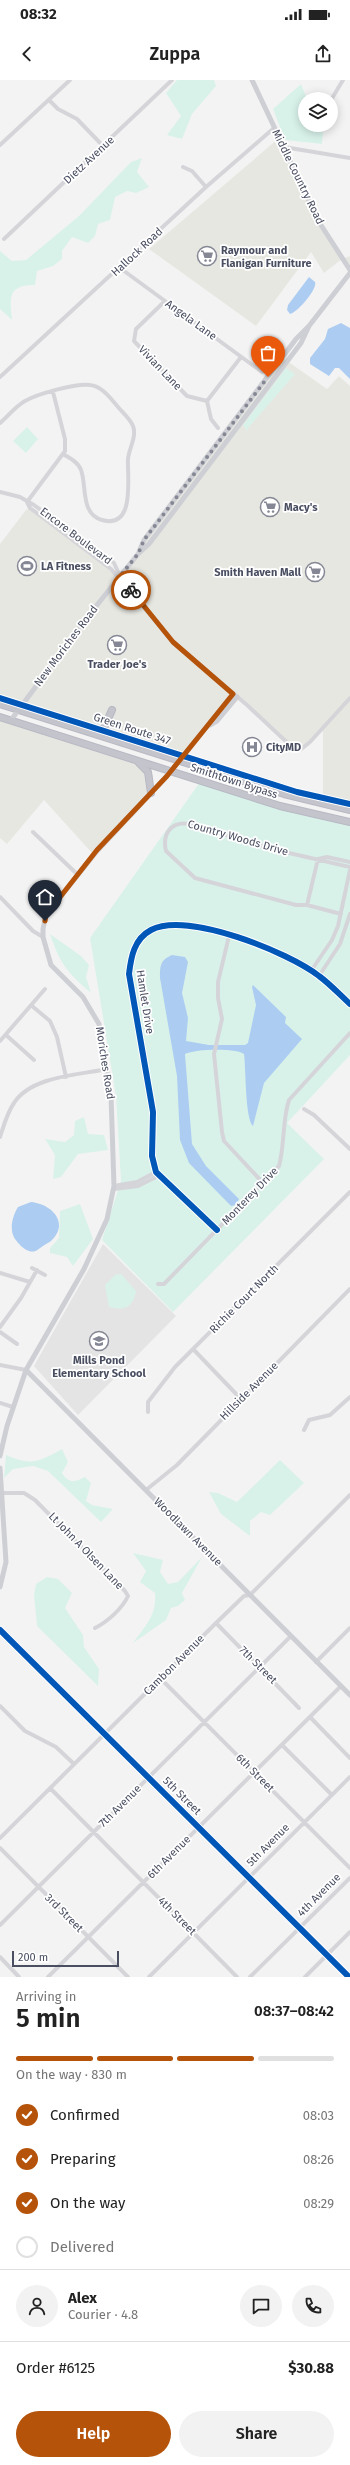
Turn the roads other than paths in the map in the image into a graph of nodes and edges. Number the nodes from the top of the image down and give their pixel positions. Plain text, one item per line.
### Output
1 (70, 80) edge
2 (252, 80) edge
3 (343, 80) edge
4 (169, 81) edge
5 (336, 92) edge
6 (49, 100) junction
7 (274, 128) junction
8 (0, 145) edge
9 (104, 147) junction
10 (284, 147) junction
11 (350, 158) edge
12 (183, 167) dead end
13 (206, 187) junction
14 (4, 239) dead end
15 (120, 268) junction
16 (350, 272) edge
17 (165, 301) junction
18 (241, 357) junction
19 (262, 372) dead end
20 (0, 377) edge
21 (53, 392) junction
22 (207, 401) junction
23 (0, 423) edge
24 (218, 428) dead end
25 (63, 454) junction
26 (0, 492) edge
27 (27, 502) junction
28 (120, 576) junction
29 (235, 695) junction
30 (350, 698) edge
31 (0, 704) edge
32 (18, 710) junction
33 (0, 717) edge
34 (11, 720) junction
35 (86, 732) junction
36 (117, 741) junction
37 (126, 757) junction
38 (179, 761) junction
39 (171, 771) junction
40 (151, 793) junction
41 (350, 810) edge
42 (350, 822) edge
43 (33, 832) dead end
44 (318, 859) junction
45 (350, 862) edge
46 (350, 869) edge
47 (78, 875) junction
48 (0, 897) edge
49 (307, 905) junction
50 (341, 914) junction
51 (350, 914) edge
52 (229, 936) junction
53 (44, 937) junction
54 (330, 943) junction
55 (338, 947) junction
56 (311, 971) junction
57 (319, 976) junction
58 (45, 989) dead end
59 (350, 1004) edge
60 (32, 1006) junction
61 (350, 1033) edge
62 (6, 1035) junction
63 (0, 1041) edge
64 (34, 1060) dead end
65 (107, 1069) junction
66 (66, 1077) junction
67 (304, 1109) dead end
68 (0, 1137) edge
69 (350, 1149) edge
70 (157, 1174) junction
71 (264, 1184) junction
72 (114, 1187) junction
73 (350, 1192) edge
74 (217, 1230) junction
75 (0, 1272) edge
76 (44, 1275) dead end
77 (30, 1282) junction
78 (158, 1284) dead end
79 (350, 1289) edge
80 (0, 1327) edge
81 (0, 1332) edge
82 (17, 1344) dead end
83 (193, 1349) junction
84 (0, 1364) edge
85 (26, 1370) junction
86 (350, 1397) edge
87 (240, 1398) junction
88 (0, 1405) edge
89 (13, 1407) junction
90 (148, 1412) dead end
91 (304, 1430) dead end
92 (0, 1450) edge
93 (0, 1456) edge
94 (0, 1468) edge
95 (146, 1490) junction
96 (1, 1493) junction
97 (350, 1495) edge
98 (1, 1584) edge
99 (250, 1594) junction
100 (216, 1623) junction
101 (95, 1628) dead end
102 (350, 1628) edge
103 (0, 1630) edge
104 (291, 1636) junction
105 (316, 1662) junction
106 (260, 1667) junction
107 (160, 1678) junction
108 (341, 1686) junction
109 (350, 1695) edge
110 (0, 1706) edge
111 (299, 1708) dead end
112 (310, 1717) junction
113 (205, 1722) junction
114 (105, 1733) junction
115 (282, 1745) junction
116 (350, 1758) edge
117 (74, 1764) junction
118 (255, 1772) junction
119 (350, 1777) edge
120 (149, 1778) junction
121 (50, 1788) junction
122 (332, 1795) junction
123 (304, 1822) junction
124 (199, 1827) junction
125 (94, 1832) junction
126 (0, 1838) edge
127 (0, 1848) edge
128 (350, 1868) edge
129 (250, 1878) junction
130 (350, 1878) edge
131 (144, 1883) junction
132 (38, 1887) junction
133 (0, 1925) edge
134 (300, 1928) junction
135 (350, 1932) edge
136 (193, 1933) junction
137 (88, 1937) junction
138 (327, 1955) junction
139 (0, 1957) edge
140 (19, 1977) edge
141 (48, 1977) edge
142 (128, 1977) edge
143 (149, 1977) edge
144 (237, 1977) edge
145 (250, 1977) edge
146 (305, 1977) edge
147 (348, 1977) edge

1 - 6 street
2 - 7 main road, Middle Country Road
3 - 5 street
4 - 9 street, Dietz Avenue
6 - 8 street
6 - 9 street
7 - 10 main road, Middle Country Road
7 - 13 street, Hallock Road
9 - 14 street, Dietz Avenue
10 - 11 street
10 - 16 main road, Middle Country Road
12 - 13 street
13 - 15 street, Hallock Road
15 - 17 street, Angela Lane
15 - 20 street, Hallock Road
16 - 28 main road, New Moriches Road
17 - 18 street, Angela Lane
17 - 22 street, Vivian Lane
18 - 19 street, Angela Lane
18 - 22 street
21 - 23 street
21 - 25 street
21 - 25 street
22 - 24 street
25 - 27 street
26 - 27 street, Encore Boulevard
27 - 28 street, Encore Boulevard
28 - 29 street, Encore Boulevard
28 - 32 main road, New Moriches Road
29 - 30 street, Encore Boulevard
29 - 38 main road, Moriches Road
31 - 32 highway, Smithtown Bypass
32 - 34 main road, New Moriches Road
32 - 35 highway, Smithtown Bypass
33 - 34 highway, Smithtown Bypass
34 - 37 highway, Smithtown Bypass
35 - 36 highway, Smithtown Bypass
35 - 36 highway
36 - 38 highway, Smithtown Bypass
37 - 39 highway, Smithtown Bypass
37 - 40 highway
38 - 39 main road, Moriches Road
38 - 41 highway, Smithtown Bypass
39 - 40 main road, Moriches Road
39 - 42 highway, Smithtown Bypass
40 - 47 main road, Moriches Road
43 - 47 street
44 - 45 street, Country Woods Drive
44 - 46 street, Country Woods Drive
44 - 49 street
44 - 49 street, Country Woods Drive
46 - 50 street
47 - 53 main road, Moriches Road
48 - 53 street
49 - 50 street, Country Woods Drive
50 - 54 street
51 - 55 street
52 - 56 street, Hamlet Drive
52 - 70 street, Hamlet Drive
52 - 71 street
53 - 65 main road, Moriches Road
54 - 55 street
54 - 56 street
55 - 57 street
56 - 57 street, Hamlet Drive
57 - 59 street, Hamlet Drive
58 - 60 street
60 - 62 street
60 - 66 street
61 - 71 street, Monterey Drive
62 - 63 street
62 - 64 street
65 - 66 street
65 - 72 main road, Moriches Road
66 - 68 street
67 - 69 street
70 - 72 street
70 - 74 street
71 - 74 street, Monterey Drive
72 - 85 main road, Moriches Road
73 - 83 street, Richie Court North
74 - 78 street, Monterey Drive
75 - 77 street
76 - 77 street
77 - 80 street
79 - 87 street, Hillside Avenue
81 - 82 street
83 - 87 street
83 - 90 street, Richie Court North
84 - 85 street
85 - 89 main road, Moriches Road
85 - 95 main road, Woodlawn Avenue
86 - 91 street
87 - 95 street, Hillside Avenue
88 - 89 street
89 - 92 main road, Moriches Road
92 - 93 main road, Moriches Road
94 - 96 main road
95 - 99 main road, Woodlawn Avenue
96 - 98 main road
96 - 101 street, Lt John A Olsen Lane
97 - 99 street, Cambon Avenue
99 - 100 street, Cambon Avenue
99 - 104 main road, Woodlawn Avenue
100 - 106 street, 7th Street
100 - 107 street, Cambon Avenue
102 - 105 street
103 - 114 street, 5th Street
104 - 105 main road, Woodlawn Avenue
104 - 106 street, 7th Avenue
105 - 108 main road, Woodlawn Avenue
106 - 111 street, 7th Street
106 - 113 street, 7th Avenue
107 - 113 street, 6th Street
107 - 114 street, Cambon Avenue
108 - 109 main road, Woodlawn Avenue
108 - 112 street, 6th Avenue
110 - 117 street
112 - 115 street, 6th Avenue
112 - 116 street
113 - 118 street, 6th Street
113 - 120 street, 7th Avenue
114 - 117 street, Cambon Avenue
114 - 120 street, 5th Street
115 - 118 street, 6th Avenue
115 - 122 street
117 - 121 street, Cambon Avenue
118 - 123 street, 6th Street
118 - 124 street, 6th Avenue
119 - 122 street, 5th Avenue
120 - 124 street, 5th Street
120 - 125 street, 7th Avenue
121 - 125 street, 4th Street
121 - 126 street, Cambon Avenue
122 - 123 street, 5th Avenue
123 - 128 street, 6th Street
123 - 129 street, 5th Avenue
124 - 129 street, 5th Street
124 - 131 street, 6th Avenue
125 - 131 street, 4th Street
125 - 132 street, 7th Avenue
127 - 132 street, 3rd Street
129 - 134 street, 5th Street
129 - 136 street, 5th Avenue
130 - 134 street, 4th Avenue
131 - 136 street, 4th Street
131 - 137 street, 6th Avenue
132 - 133 street, 7th Avenue
132 - 137 street, 3rd Street
134 - 138 street, 5th Street
134 - 145 street, 4th Avenue
135 - 138 street
136 - 143 street, 5th Avenue
136 - 144 street, 4th Street
137 - 141 street, 6th Avenue
137 - 142 street, 3rd Street
138 - 146 street
138 - 147 street, 5th Street
139 - 140 street

